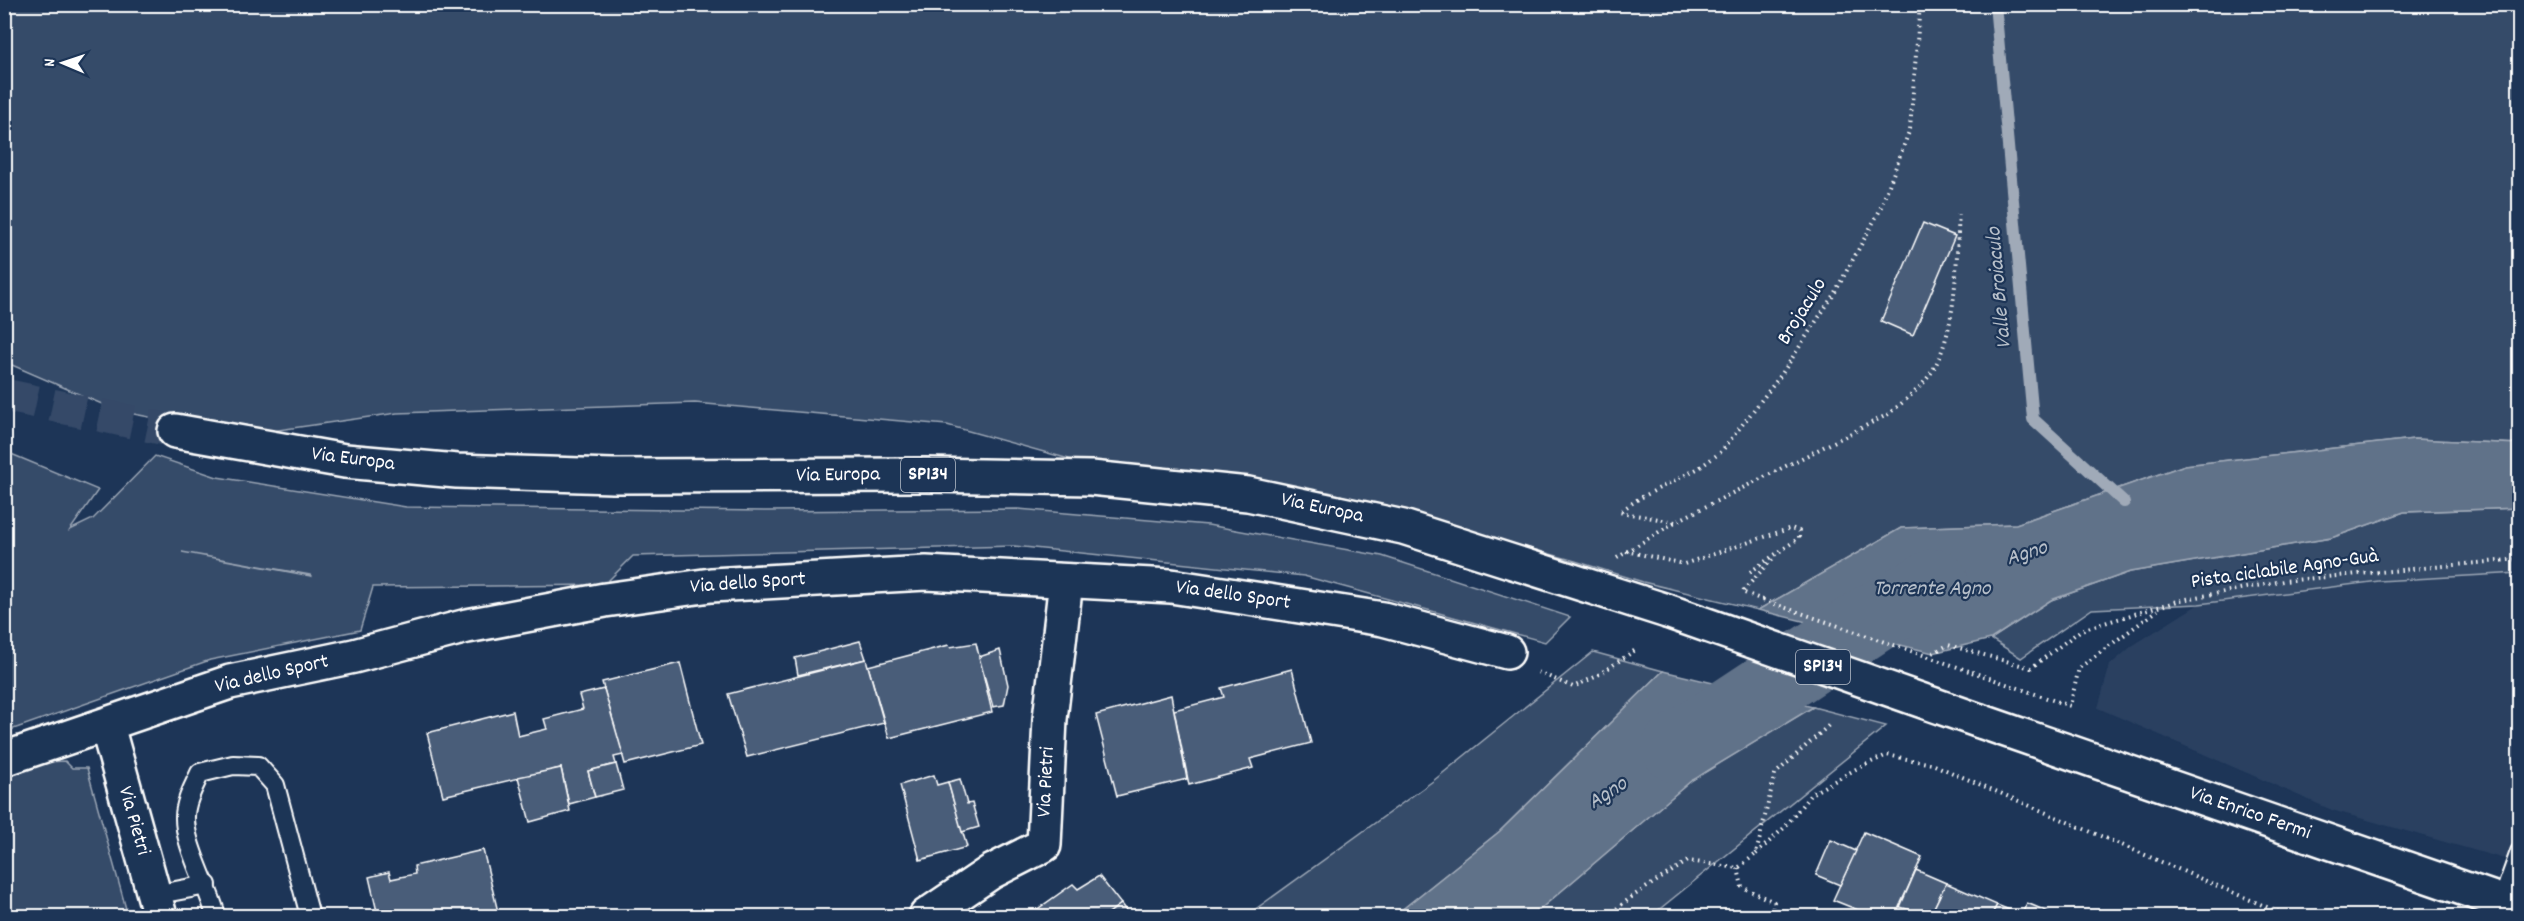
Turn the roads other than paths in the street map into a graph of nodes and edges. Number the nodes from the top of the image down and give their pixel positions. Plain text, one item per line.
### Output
1 (175, 431) tunnel mouth
2 (1066, 581) junction
3 (1507, 652) road end
4 (1980, 720) joint
5 (107, 726) junction
6 (4, 759) edge
7 (2520, 852) edge
8 (207, 885) junction
9 (2511, 905) edge
10 (157, 906) edge
11 (216, 916) edge
12 (310, 916) edge
13 (926, 916) edge

1 - 4 main road, Via Europa / SP134, bridge
2 - 3 main road, Via dello Sport
2 - 5 main road, Via dello Sport
2 - 13 main road, Via Pietri
4 - 9 main road, Via Enrico Fermi
5 - 6 main road, Via dello Sport
5 - 10 main road, Via Pietri
7 - 9 lane
8 - 10 lane
8 - 11 lane
8 - 12 lane

